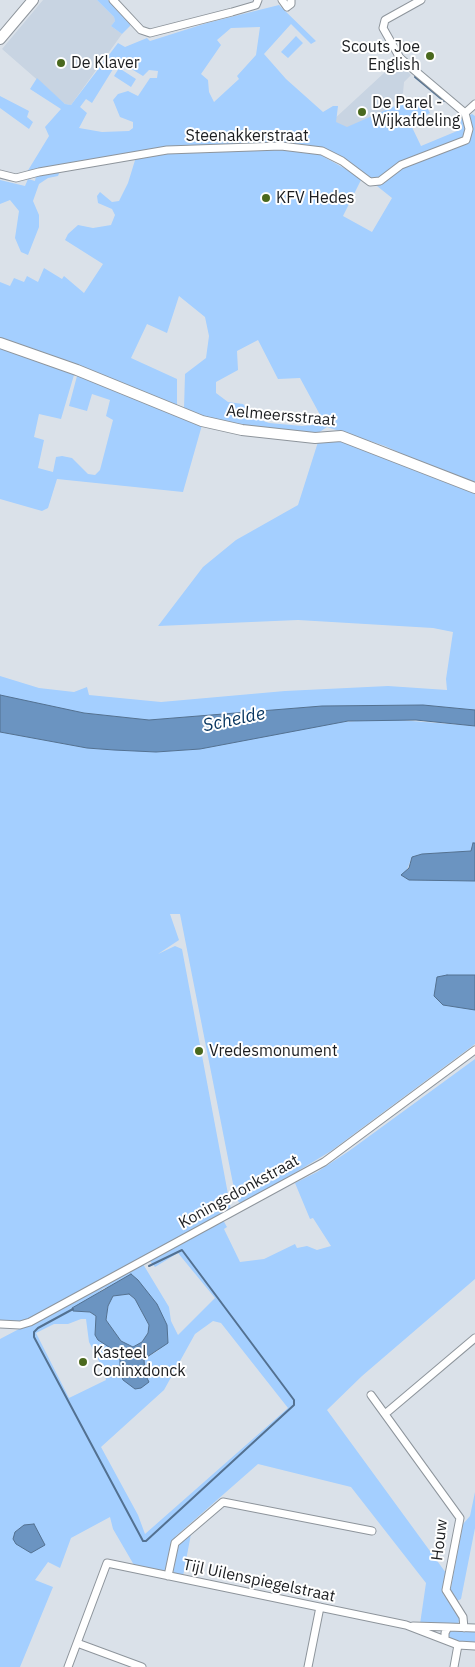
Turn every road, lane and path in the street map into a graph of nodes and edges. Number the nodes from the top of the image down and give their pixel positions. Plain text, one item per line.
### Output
1 (33, 0) edge
2 (113, 0) edge
3 (258, 0) edge
4 (291, 0) edge
5 (421, 0) edge
6 (281, 1) edge
7 (0, 39) edge
8 (475, 104) edge
9 (465, 114) junction
10 (0, 174) edge
11 (0, 343) edge
12 (475, 488) edge
13 (475, 1050) edge
14 (0, 1324) edge
15 (475, 1338) edge
16 (371, 1395) dead end
17 (385, 1414) junction
18 (372, 1531) dead end
19 (168, 1576) junction
20 (320, 1607) junction
21 (406, 1625) junction
22 (448, 1627) junction
23 (464, 1628) junction
24 (475, 1628) edge
25 (445, 1640) junction
26 (77, 1643) junction
27 (458, 1645) junction
28 (475, 1646) edge
29 (68, 1667) edge
30 (142, 1667) edge
31 (308, 1667) edge
32 (454, 1667) edge

1 - 7 street
2 - 3 street
4 - 6 street
5 - 9 street
8 - 9 street
9 - 10 street, Steenakkerstraat
11 - 12 street, Aelmeersstraat
13 - 14 street, Koningsdonkstraat
15 - 17 street
16 - 17 street, Houw
17 - 23 street, Houw
18 - 19 street
19 - 20 street, Tijl Uilenspiegelstraat
19 - 26 street, Tijl Uilenspiegelstraat
20 - 21 street, Tijl Uilenspiegelstraat
20 - 31 street
21 - 22 street, Tijl Uilenspiegelstraat
21 - 25 street, Tijl Uilenspiegelstraat
22 - 23 street, Tijl Uilenspiegelstraat
22 - 25 street
23 - 24 street, Tijl Uilenspiegelstraat
25 - 27 street, Tijl Uilenspiegelstraat
26 - 29 street
26 - 30 street
27 - 28 street, Tijl Uilenspiegelstraat
27 - 32 street

